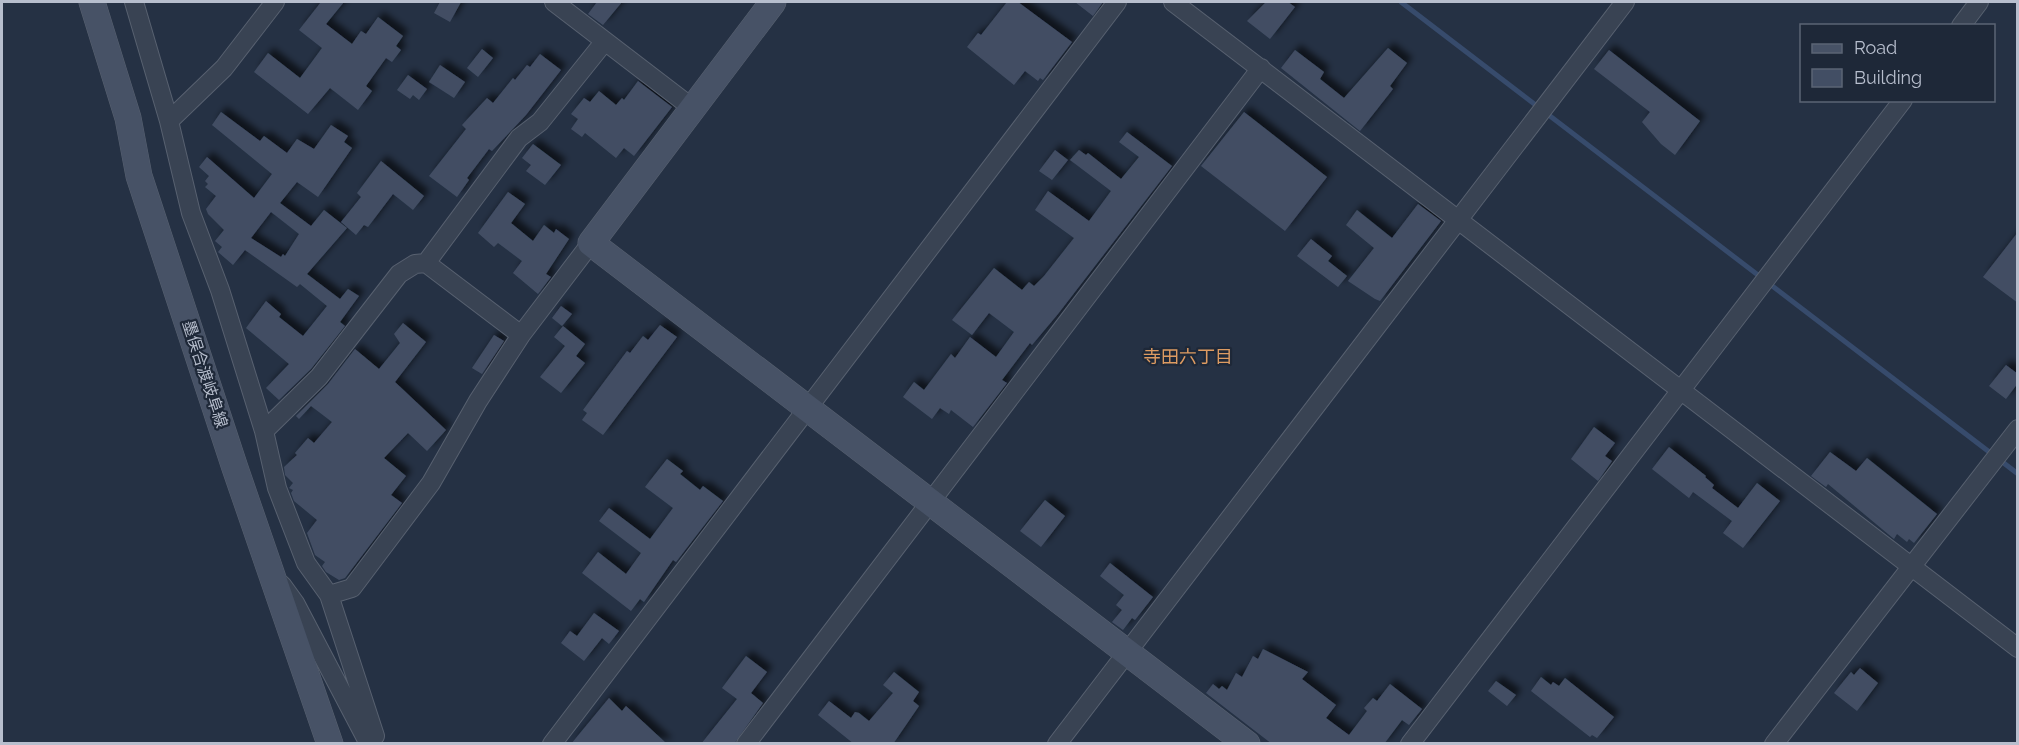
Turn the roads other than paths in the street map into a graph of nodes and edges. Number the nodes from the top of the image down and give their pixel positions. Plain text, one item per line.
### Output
1 (92, 2) edge
2 (134, 2) edge
3 (274, 2) edge
4 (554, 2) edge
5 (773, 2) edge
6 (1118, 2) edge
7 (1173, 2) edge
8 (1625, 2) edge
9 (1979, 2) edge
10 (1962, 24) edge
11 (605, 41) junction
12 (1261, 69) junction
13 (1901, 102) edge
14 (692, 107) junction
15 (169, 121) junction
16 (1456, 219) junction
17 (591, 243) junction
18 (426, 263) junction
19 (521, 335) junction
20 (1679, 391) junction
21 (807, 406) junction
22 (264, 431) junction
23 (2012, 436) edge
24 (930, 500) junction
25 (268, 565) junction
26 (1909, 566) junction
27 (329, 595) junction
28 (2018, 648) edge
29 (1128, 651) junction
30 (330, 744) edge
31 (369, 744) edge
32 (378, 744) edge
33 (552, 744) edge
34 (746, 744) edge
35 (1057, 744) edge
36 (1247, 744) edge
37 (1410, 744) edge
38 (1774, 744) edge

1 - 25 street, 墨俣合渡岐阜線
2 - 15 street
3 - 15 street
4 - 11 street
5 - 14 street
6 - 21 street
7 - 12 street
8 - 16 street
9 - 10 street
11 - 14 street
11 - 18 street
12 - 16 street
12 - 24 street
13 - 20 street
14 - 17 street
15 - 22 street
16 - 20 street
16 - 29 street
17 - 19 street
17 - 21 street
18 - 19 street
18 - 22 street
19 - 27 street
20 - 26 street
20 - 37 street
21 - 24 street
21 - 33 street
22 - 27 street
23 - 26 street
24 - 29 street
24 - 34 street
25 - 30 street, 墨俣合渡岐阜線
25 - 31 street
26 - 28 street
26 - 38 street
27 - 32 street
29 - 35 street
29 - 36 street

